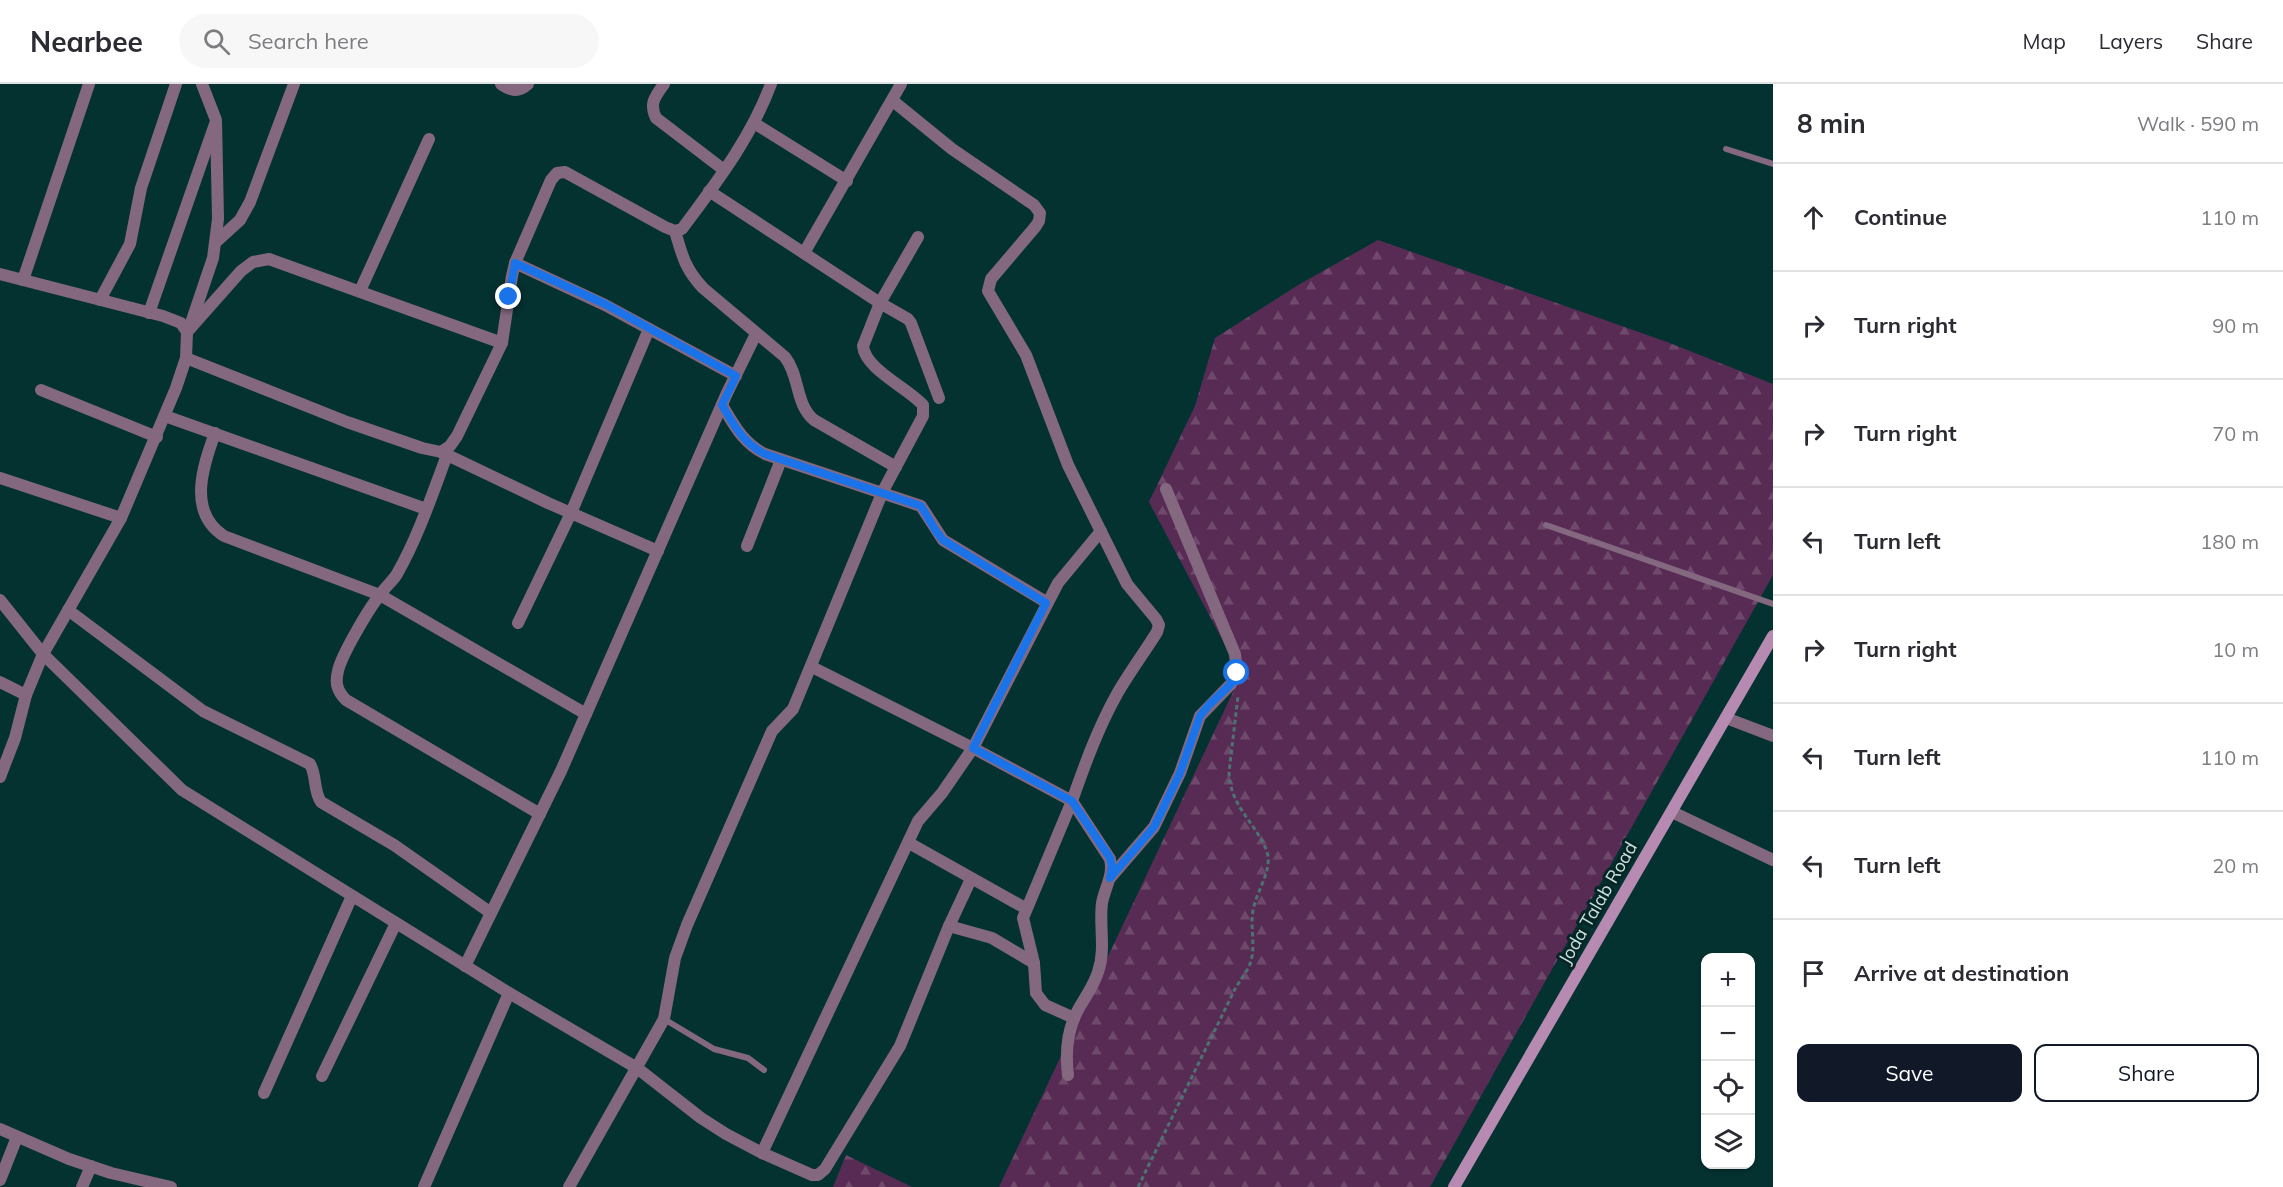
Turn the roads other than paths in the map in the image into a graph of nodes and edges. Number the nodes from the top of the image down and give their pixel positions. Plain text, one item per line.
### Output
1 (89, 84) edge
2 (176, 84) edge
3 (202, 84) edge
4 (294, 84) edge
5 (501, 84) edge
6 (528, 84) edge
7 (664, 84) edge
8 (771, 84) edge
9 (901, 84) edge
10 (893, 101) junction
11 (216, 120) junction
12 (754, 123) junction
13 (429, 139) dead end
14 (1726, 149) dead end
15 (1773, 164) edge
16 (724, 170) junction
17 (847, 181) junction
18 (709, 191) junction
19 (675, 231) junction
20 (918, 237) dead end
21 (217, 241) junction
22 (804, 253) junction
23 (515, 263) junction
24 (0, 274) edge
25 (23, 280) junction
26 (360, 291) junction
27 (100, 300) junction
28 (880, 303) junction
29 (149, 313) junction
30 (650, 329) junction
31 (187, 332) junction
32 (756, 334) junction
33 (502, 343) junction
34 (186, 358) junction
35 (736, 376) junction
36 (41, 390) dead end
37 (939, 398) dead end
38 (722, 405) junction
39 (165, 416) junction
40 (215, 433) junction
41 (157, 437) junction
42 (444, 454) junction
43 (781, 459) junction
44 (896, 467) junction
45 (0, 478) edge
46 (1166, 489) dead end
47 (883, 491) junction
48 (426, 509) junction
49 (571, 513) junction
50 (121, 518) junction
51 (1546, 525) dead end
52 (1101, 531) junction
53 (747, 546) dead end
54 (658, 551) junction
55 (380, 595) junction
56 (0, 600) edge
57 (1046, 603) junction
58 (1773, 604) edge
59 (68, 610) junction
60 (518, 623) dead end
61 (1773, 636) edge
62 (43, 654) junction
63 (812, 667) junction
64 (0, 682) edge
65 (26, 695) junction
66 (586, 714) junction
67 (1726, 718) junction
68 (1773, 736) edge
69 (973, 748) junction
70 (0, 777) edge
71 (1072, 801) junction
72 (1672, 812) junction
73 (540, 814) junction
74 (909, 843) junction
75 (1773, 860) edge
76 (1110, 878) junction
77 (971, 879) junction
78 (352, 896) junction
79 (1025, 908) junction
80 (491, 913) junction
81 (396, 923) junction
82 (949, 926) junction
83 (1034, 963) junction
84 (465, 966) junction
85 (509, 993) junction
86 (1074, 1018) junction
87 (664, 1019) junction
88 (637, 1068) junction
89 (764, 1070) dead end
90 (1068, 1075) dead end
91 (322, 1076) dead end
92 (264, 1093) dead end
93 (0, 1129) edge
94 (17, 1137) junction
95 (762, 1153) junction
96 (91, 1166) junction
97 (0, 1180) edge
98 (144, 1184) edge
99 (82, 1187) edge
100 (171, 1187) edge
101 (424, 1187) edge
102 (569, 1187) edge
103 (1454, 1187) edge

1 - 25 street
2 - 27 street
3 - 11 street
4 - 21 street
5 - 6 street
7 - 16 street
8 - 12 street
9 - 10 street
10 - 17 street
10 - 52 street
11 - 21 street
11 - 29 street
12 - 16 street
12 - 17 street
13 - 26 street
14 - 15 lane
16 - 18 street
17 - 22 street
18 - 19 street
18 - 22 street
19 - 23 street
19 - 32 street
20 - 28 street
21 - 31 street
22 - 28 street
23 - 30 street
23 - 33 street
24 - 25 street
25 - 27 street
26 - 31 street
26 - 33 street
27 - 29 street
28 - 37 street
28 - 44 street
29 - 31 street
30 - 35 street
30 - 49 street
31 - 34 street
32 - 35 street
32 - 44 street
33 - 42 street
34 - 39 street
34 - 42 street
35 - 38 street
36 - 41 street
38 - 43 street
38 - 54 street
39 - 40 street
39 - 41 street
40 - 48 street
40 - 55 street
41 - 50 street
42 - 48 street
42 - 49 street
43 - 47 street
43 - 53 street
44 - 47 street
45 - 50 street
46 - 76 street
47 - 57 street
47 - 63 street
48 - 55 street
49 - 54 street
49 - 60 street
50 - 59 street
51 - 58 lane
52 - 57 street
52 - 71 street
54 - 66 street
55 - 66 street
55 - 73 street
56 - 62 street
57 - 69 street
59 - 62 street
59 - 80 street
61 - 67 street, Joda Talab Road
62 - 65 street
62 - 78 street
63 - 69 street
63 - 87 street
64 - 65 street
65 - 70 street
66 - 73 street
67 - 68 street
67 - 72 street, Joda Talab Road
69 - 71 street
69 - 74 street
71 - 76 street
71 - 79 street
72 - 75 street
72 - 103 street, Joda Talab Road
73 - 80 street
74 - 77 street
74 - 95 street
76 - 86 street
77 - 79 street
77 - 82 street
78 - 81 street
78 - 92 street
79 - 83 street
80 - 84 street
81 - 84 street
81 - 91 street
82 - 83 street
82 - 95 street
83 - 86 street
84 - 85 street
85 - 88 street
85 - 101 street
86 - 90 street
87 - 88 street
87 - 89 lane
88 - 95 street
88 - 102 street
93 - 94 street
94 - 96 street
94 - 97 street
96 - 98 street
96 - 99 street
98 - 100 street

